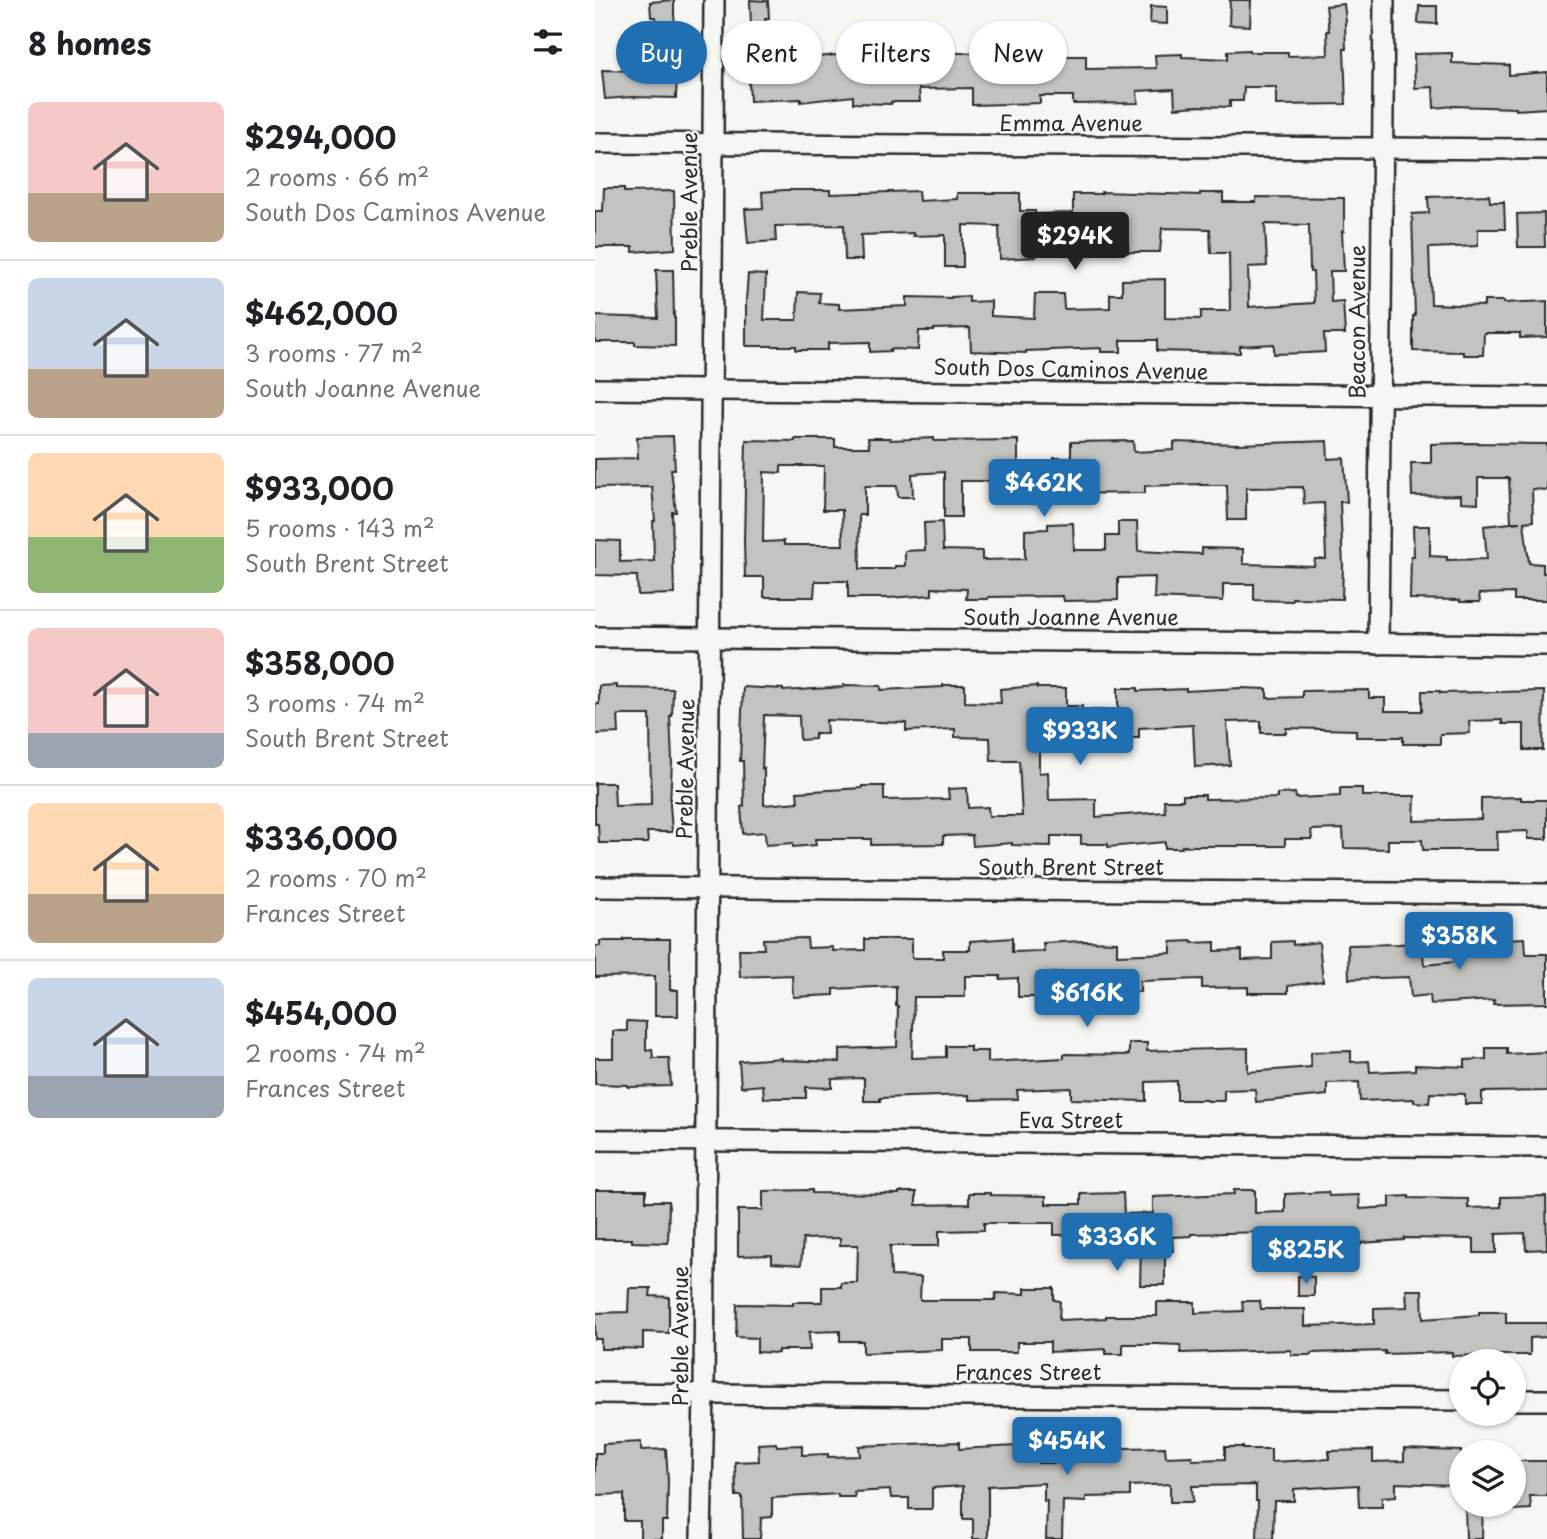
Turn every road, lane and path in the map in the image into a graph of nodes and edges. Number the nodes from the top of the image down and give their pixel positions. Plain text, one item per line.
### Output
1 (714, 0) edge
2 (1384, 0) edge
3 (595, 143) edge
4 (713, 145) junction
5 (1382, 148) junction
6 (1547, 149) edge
7 (595, 389) edge
8 (712, 390) junction
9 (1380, 396) junction
10 (1547, 397) edge
11 (595, 637) edge
12 (710, 638) junction
13 (1378, 644) junction
14 (1547, 645) edge
15 (595, 887) edge
16 (707, 888) junction
17 (1547, 894) edge
18 (595, 1140) edge
19 (705, 1141) junction
20 (1547, 1147) edge
21 (595, 1392) edge
22 (704, 1394) junction
23 (1449, 1400) edge
24 (1526, 1400) edge
25 (1547, 1400) edge
26 (701, 1539) edge

1 - 4 street, Preble Avenue
2 - 5 street, Beacon Avenue
3 - 4 street, Emma Avenue
4 - 5 street, Emma Avenue
4 - 8 street, Preble Avenue
5 - 6 street, Emma Avenue
5 - 9 street, Beacon Avenue
7 - 8 street, South Dos Caminos Avenue
8 - 9 street, South Dos Caminos Avenue
8 - 12 street, Preble Avenue
9 - 10 street, South Dos Caminos Avenue
9 - 13 street, Beacon Avenue
11 - 12 street, South Joanne Avenue
12 - 13 street, South Joanne Avenue
12 - 16 street, Preble Avenue
13 - 14 street, South Joanne Avenue
15 - 16 street, South Brent Street
16 - 17 street, South Brent Street
16 - 19 street, Preble Avenue
18 - 19 street, Eva Street
19 - 20 street, Eva Street
19 - 22 street, Preble Avenue
21 - 22 street, Frances Street
22 - 23 street, Frances Street
22 - 26 street, Preble Avenue
24 - 25 street

